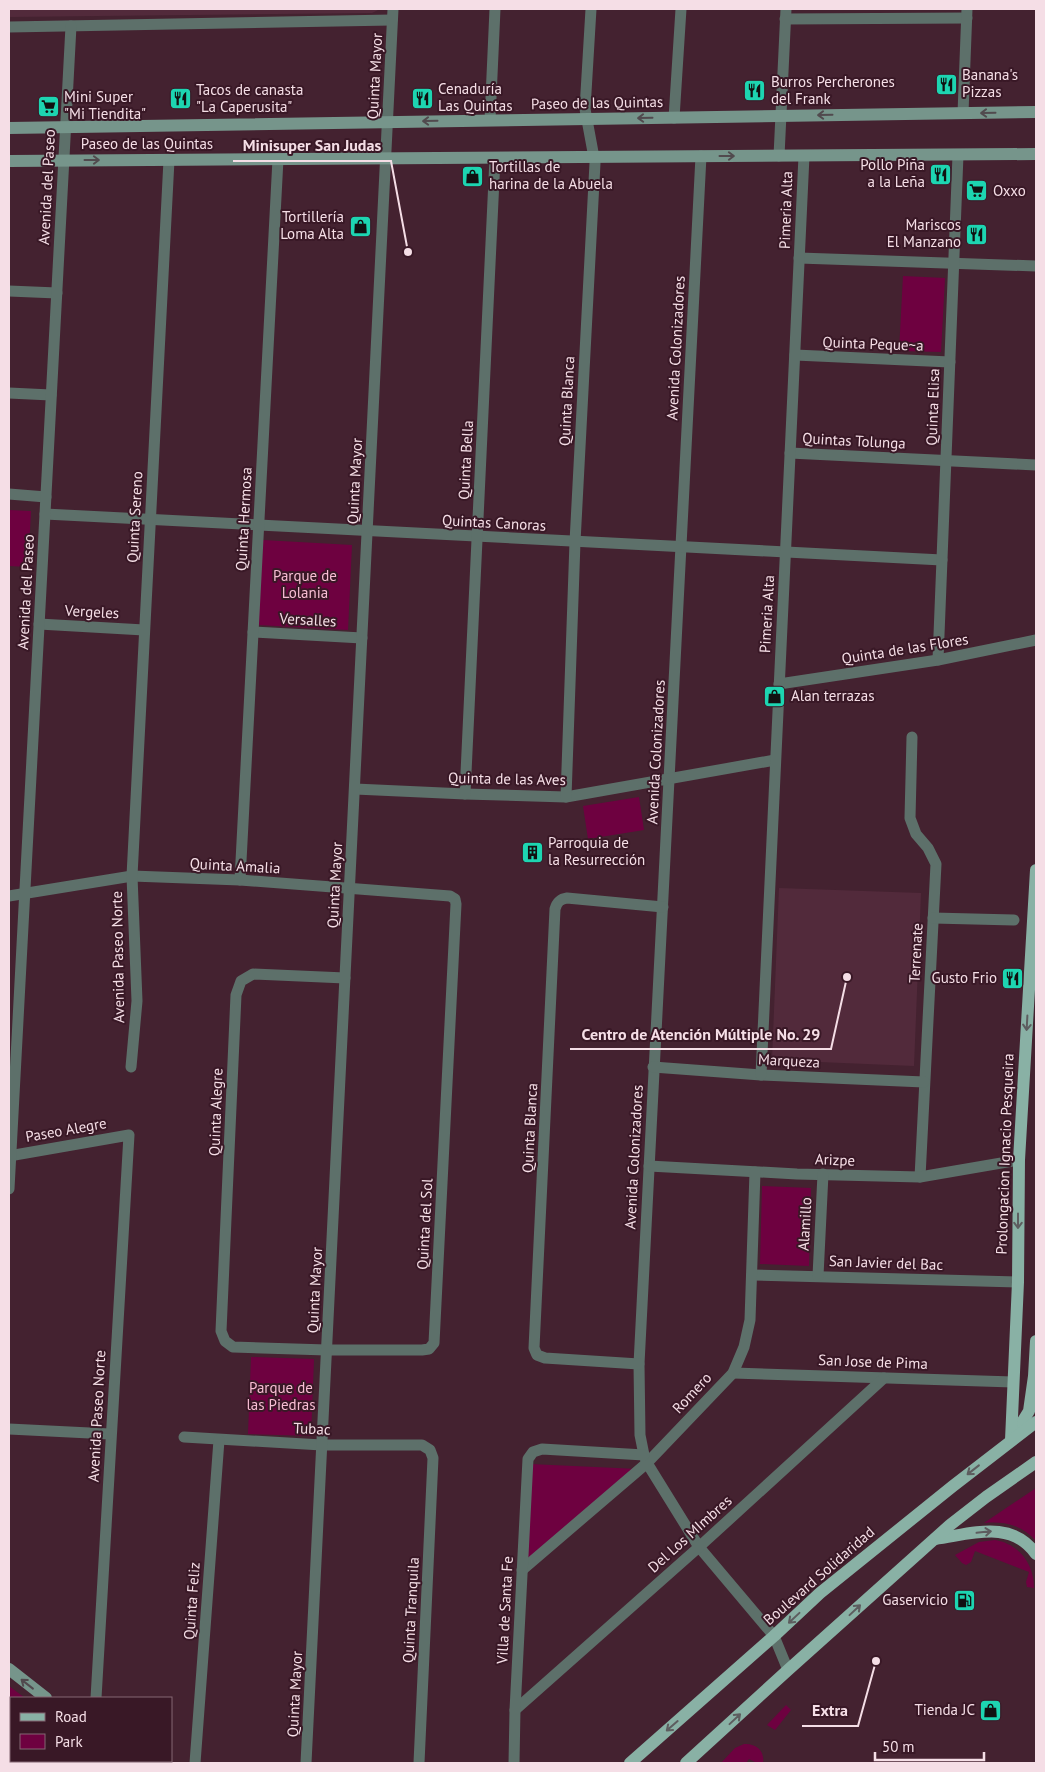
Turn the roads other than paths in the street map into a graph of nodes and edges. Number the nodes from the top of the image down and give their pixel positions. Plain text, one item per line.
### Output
1 (495, 9) edge
2 (590, 9) edge
3 (681, 9) edge
4 (967, 13) edge
5 (392, 14) edge
6 (786, 14) edge
7 (867, 14) edge
8 (71, 26) junction
9 (9, 27) edge
10 (1036, 112) edge
11 (963, 113) junction
12 (781, 116) junction
13 (674, 118) junction
14 (586, 119) junction
15 (490, 120) junction
16 (388, 122) junction
17 (66, 127) junction
18 (9, 128) edge
19 (1036, 154) edge
20 (958, 155) junction
21 (701, 156) junction
22 (779, 156) junction
23 (804, 156) junction
24 (594, 157) junction
25 (386, 158) junction
26 (495, 158) junction
27 (278, 159) junction
28 (169, 160) junction
29 (9, 161) edge
30 (64, 161) junction
31 (799, 258) junction
32 (954, 263) junction
33 (1036, 266) edge
34 (9, 292) edge
35 (57, 293) junction
36 (795, 356) junction
37 (950, 362) junction
38 (9, 393) edge
39 (51, 395) junction
40 (790, 453) junction
41 (946, 460) junction
42 (1036, 465) edge
43 (9, 494) edge
44 (46, 497) junction
45 (45, 514) junction
46 (150, 520) junction
47 (258, 526) junction
48 (367, 531) junction
49 (477, 537) junction
50 (575, 542) junction
51 (680, 547) junction
52 (785, 553) junction
53 (942, 560) junction
54 (39, 624) junction
55 (144, 630) junction
56 (253, 632) junction
57 (362, 638) junction
58 (1036, 640) edge
59 (938, 660) junction
60 (779, 684) junction
61 (912, 737) dead end
62 (775, 760) junction
63 (670, 779) junction
64 (355, 789) junction
65 (465, 794) junction
66 (566, 797) junction
67 (1036, 870) edge
68 (132, 876) junction
69 (240, 880) junction
70 (350, 888) junction
71 (24, 893) junction
72 (9, 896) edge
73 (456, 904) joint
74 (663, 907) junction
75 (933, 918) junction
76 (1014, 920) dead end
77 (345, 978) junction
78 (131, 1067) dead end
79 (654, 1067) junction
80 (761, 1075) junction
81 (924, 1082) junction
82 (129, 1135) joint
83 (10, 1156) edge
84 (1018, 1160) junction
85 (649, 1166) junction
86 (755, 1172) junction
87 (823, 1174) junction
88 (920, 1178) junction
89 (9, 1189) edge
90 (752, 1275) junction
91 (818, 1276) junction
92 (1018, 1282) junction
93 (1036, 1341) edge
94 (233, 1347) joint
95 (327, 1350) junction
96 (639, 1364) junction
97 (733, 1373) junction
98 (884, 1378) junction
99 (1013, 1382) junction
100 (1036, 1422) edge
101 (9, 1429) edge
102 (110, 1434) junction
103 (184, 1437) dead end
104 (219, 1440) junction
105 (1011, 1440) junction
106 (322, 1445) junction
107 (433, 1458) joint
108 (645, 1459) junction
109 (1036, 1462) edge
110 (936, 1538) junction
111 (699, 1547) junction
112 (1036, 1554) edge
113 (522, 1570) junction
114 (774, 1636) junction
115 (9, 1669) edge
116 (788, 1670) junction
117 (45, 1697) edge
118 (96, 1697) edge
119 (515, 1710) junction
120 (195, 1763) edge
121 (306, 1763) edge
122 (420, 1763) edge
123 (514, 1763) edge
124 (630, 1763) edge
125 (686, 1763) edge

1 - 15 street
2 - 14 street, Quinta Blanca
3 - 13 street
4 - 7 street
4 - 11 street
5 - 8 street
5 - 16 street, Quinta Mayor
6 - 7 street
6 - 12 street
8 - 9 street
8 - 17 street, Avenida del Paseo
10 -> 11 main road, Paseo de las Quintas
11 -> 12 main road, Paseo de las Quintas
12 - 13 main road, Paseo de las Quintas
12 - 22 street
13 -> 14 main road, Paseo de las Quintas
14 - 15 main road, Paseo de las Quintas
14 - 24 street, Quinta Blanca
15 -> 16 main road, Paseo de las Quintas
16 - 17 main road, Paseo de las Quintas
16 - 25 street, Quinta Mayor
17 - 18 main road, Paseo de las Quintas
17 - 30 street, Avenida del Paseo
19 - 20 main road, Paseo de las Quintas
20 - 23 main road, Paseo de las Quintas
20 - 32 street, Quinta Elisa
21 -> 22 main road, Paseo de las Quintas
21 - 24 main road, Paseo de las Quintas
21 - 51 street, Avenida Colonizadores
22 - 23 main road, Paseo de las Quintas
23 - 31 street, Pimeria Alta
24 - 26 main road, Paseo de las Quintas
24 - 50 street, Quinta Blanca
25 - 26 main road, Paseo de las Quintas
25 - 27 main road, Paseo de las Quintas
25 - 48 street, Quinta Mayor
26 - 49 street, Quinta Bella
27 - 28 main road, Paseo de las Quintas
27 - 47 street, Quinta Hermosa
30 -> 28 main road, Paseo de las Quintas
28 - 46 street, Quinta Sereno
29 - 30 main road, Paseo de las Quintas
30 - 35 street, Avenida del Paseo
31 - 32 street
31 - 36 street, Pimeria Alta
32 - 33 street
32 - 37 street, Quinta Elisa
34 - 35 street
35 - 39 street, Avenida del Paseo
36 - 37 street, Quinta Peque~a
36 - 40 street, Pimeria Alta
37 - 41 street, Quinta Elisa
38 - 39 street
39 - 44 street, Avenida del Paseo
40 - 41 street, Quintas Tolunga
40 - 52 street, Pimeria Alta
41 - 42 street, Quintas Tolunga
41 - 53 street, Quinta Elisa
43 - 44 street
44 - 45 street, Avenida del Paseo
45 - 46 street, Quintas Canoras
45 - 54 street, Avenida del Paseo
46 - 47 street, Quintas Canoras
46 - 55 street, Quinta Sereno
47 - 48 street, Quintas Canoras
47 - 56 street, Quinta Hermosa
48 - 49 street, Quintas Canoras
48 - 57 street, Quinta Mayor
49 - 50 street, Quintas Canoras
49 - 65 street, Quinta Bella
50 - 51 street, Quintas Canoras
50 - 66 street, Quinta Blanca
51 - 52 street, Quintas Canoras
51 - 63 street, Avenida Colonizadores
52 - 53 street, Quintas Canoras
52 - 60 street, Pimeria Alta
53 - 59 street, Quinta Elisa
54 - 55 street, Vergeles
54 - 71 street, Avenida del Paseo
55 - 68 street, Quinta Sereno
56 - 57 street, Versalles
56 - 69 street, Quinta Hermosa
57 - 64 street, Quinta Mayor
58 - 59 street, Quinta de las Flores
59 - 60 street, Quinta de las Flores
60 - 62 street, Pimeria Alta
61 - 75 street, Terrenate
62 - 63 street, Quinta de las Aves
62 - 80 street, Pimeria Alta
63 - 66 street, Quinta de las Aves
63 - 74 street, Avenida Colonizadores
64 - 65 street, Quinta de las Aves
64 - 70 street, Quinta Mayor
65 - 66 street, Quinta de las Aves
67 -> 84 main road, Prolongacion Ignacio Pesqueira
68 - 69 street, Quinta Amalia
68 - 71 street, Quinta Amalia
68 - 78 street, Avenida Paseo Norte
69 - 70 street, Quinta Amalia
70 - 73 street, Quinta Amalia
70 - 77 street, Quinta Mayor
71 - 72 street, Quinta Amalia
71 - 83 street, Avenida del Paseo
73 - 95 street, Quinta del Sol
74 - 79 street, Avenida Colonizadores
74 - 96 street, Quinta Blanca
75 - 76 street
75 - 81 street, Terrenate
77 - 94 street, Quinta Alegre
77 - 95 street, Quinta Mayor
79 - 80 street, Marqueza
79 - 85 street, Avenida Colonizadores
80 - 81 street, Marqueza
81 - 88 street, Terrenate
82 - 83 street, Paseo Alegre
82 - 102 street, Avenida Paseo Norte
83 - 89 street, Avenida del Paseo
84 - 88 street, Arizpe
84 -> 92 main road, Prolongacion Ignacio Pesqueira
85 - 86 street, Arizpe
85 - 96 street, Avenida Colonizadores
86 - 87 street, Arizpe
86 - 90 street, Romero
87 - 88 street, Arizpe
87 - 91 street, Alamillo
90 - 91 street, San Javier del Bac
90 - 97 street, Romero
91 - 92 street, San Javier del Bac
92 - 99 main road, Prolongacion Ignacio Pesqueira
93 - 105 main road
94 - 95 street, Quinta del Sol
95 - 106 street, Quinta Mayor
96 - 108 street, Avenida Colonizadores
97 - 98 street, San Jose de Pima
97 - 108 street, Romero
98 - 99 street, San Jose de Pima
98 - 111 street, Del Los MImbres
99 - 105 main road, Prolongacion Ignacio Pesqueira
100 - 105 main road, Boulevard Solidaridad
101 - 102 street
102 - 118 street, Avenida Paseo Norte
103 - 104 street, Tubac
104 - 106 street, Tubac
104 - 120 street, Quinta Feliz
105 -> 114 main road, Boulevard Solidaridad
106 - 107 street, Tubac
106 - 121 street, Quinta Mayor
107 - 122 street, Quinta Tranquila
108 - 111 street, Avenida Colonizadores
108 - 113 street, Romero
108 - 113 street, Villa de Santa Fe
109 - 110 main road
110 -> 112 main road
116 -> 110 main road
111 - 114 street, Avenida Colonizadores
111 - 119 street, Del Los MImbres
113 - 119 street, Villa de Santa Fe
114 - 116 street, Avenida Colonizadores
114 -> 124 main road, Boulevard Solidaridad
117 -> 115 main road
125 -> 116 main road
119 - 123 street, Villa de Santa Fe

